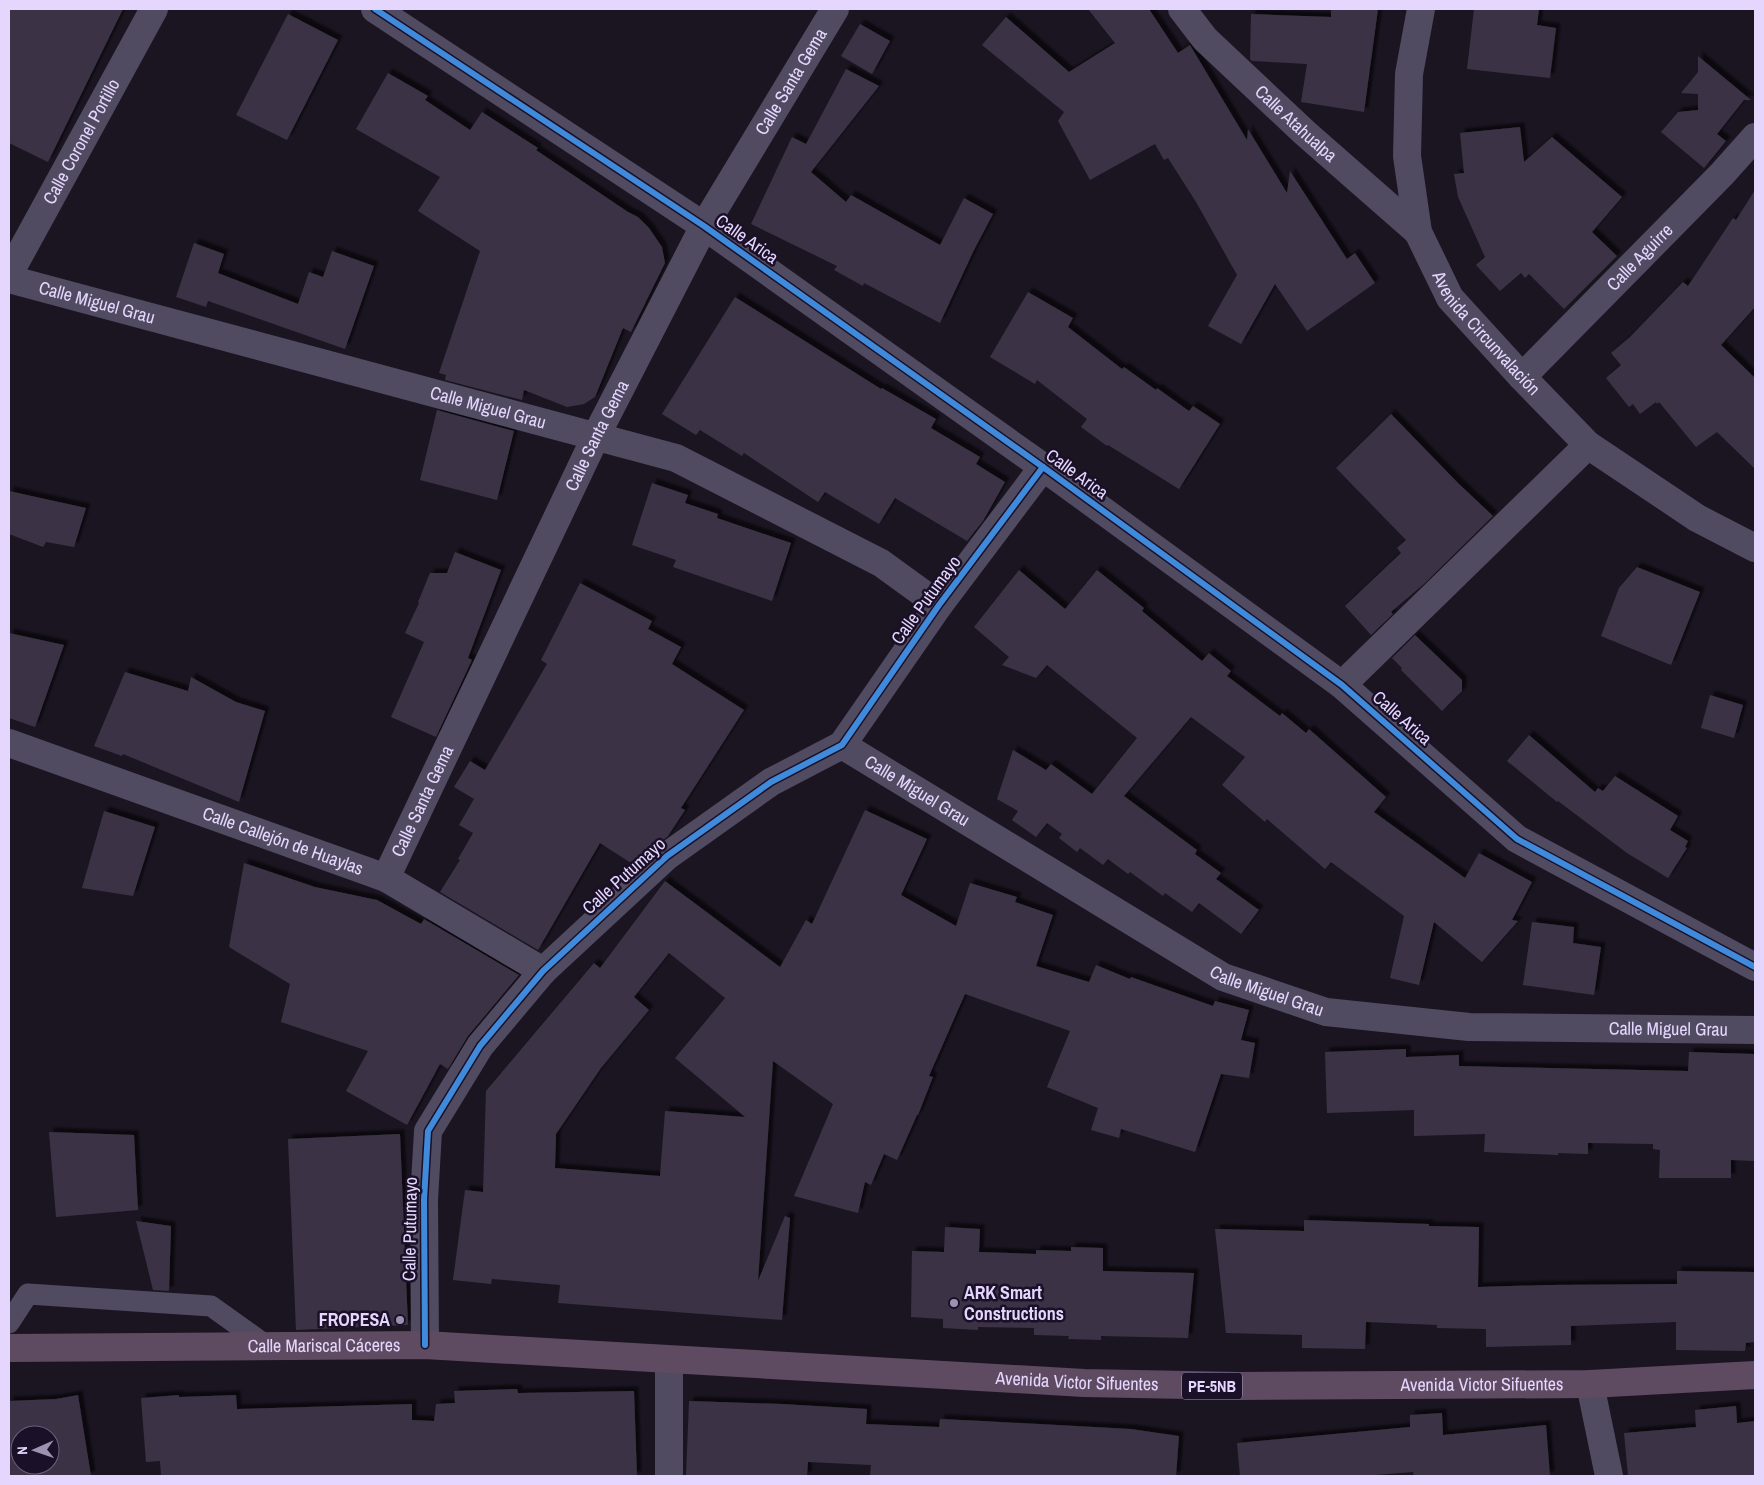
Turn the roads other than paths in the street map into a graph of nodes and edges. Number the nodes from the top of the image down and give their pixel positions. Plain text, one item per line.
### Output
1 (154, 9) edge
2 (375, 9) edge
3 (834, 9) edge
4 (1182, 9) edge
5 (1422, 9) edge
6 (1755, 137) edge
7 (704, 226) junction
8 (1418, 232) junction
9 (9, 274) edge
10 (9, 280) edge
11 (1522, 377) junction
12 (596, 436) junction
13 (1588, 445) junction
14 (1043, 467) junction
15 (1755, 548) edge
16 (939, 605) junction
17 (1342, 685) junction
18 (9, 743) edge
19 (842, 744) junction
20 (386, 878) junction
21 (1755, 967) edge
22 (543, 971) junction
23 (1755, 1030) edge
24 (9, 1323) edge
25 (425, 1345) junction
26 (267, 1346) junction
27 (9, 1348) edge
28 (669, 1360) junction
29 (1755, 1375) edge
30 (1590, 1384) junction
31 (669, 1476) edge
32 (1609, 1476) edge

1 - 9 street, Calle Coronel Portillo
2 - 7 street, Calle Arica
3 - 7 street, Calle Santa Gema
4 - 8 street, Calle Atahualpa
5 - 8 street, Avenida Circunvalación
6 - 11 street, Calle Aguirre
7 - 12 street, Calle Santa Gema
7 - 14 street, Calle Arica
8 - 11 street, Avenida Circunvalación
10 - 12 street, Calle Miguel Grau
11 - 13 street, Avenida Circunvalación
12 - 16 street, Calle Miguel Grau
12 - 20 street, Calle Santa Gema
13 - 15 street, Avenida Circunvalación
13 - 17 street
14 - 16 street, Calle Putumayo
14 - 17 street, Calle Arica
16 - 19 street, Calle Putumayo
17 - 21 street, Calle Arica
18 - 20 street, Calle Callejón de Huaylas
19 - 22 street, Calle Putumayo
19 - 23 street, Calle Miguel Grau
20 - 22 street, Calle Callejón de Huaylas
22 - 25 street, Calle Putumayo
24 - 26 lane
25 - 26 highway, Calle Mariscal Cáceres / PE-5NB
25 - 28 highway, Calle Mariscal Cáceres / PE-5NB
26 - 27 highway, Calle Mariscal Cáceres / PE-5NB
28 - 30 highway, Avenida Victor Sifuentes / PE-5NB
28 - 31 street
29 - 30 highway, Avenida Victor Sifuentes / PE-5NB
30 - 32 street

